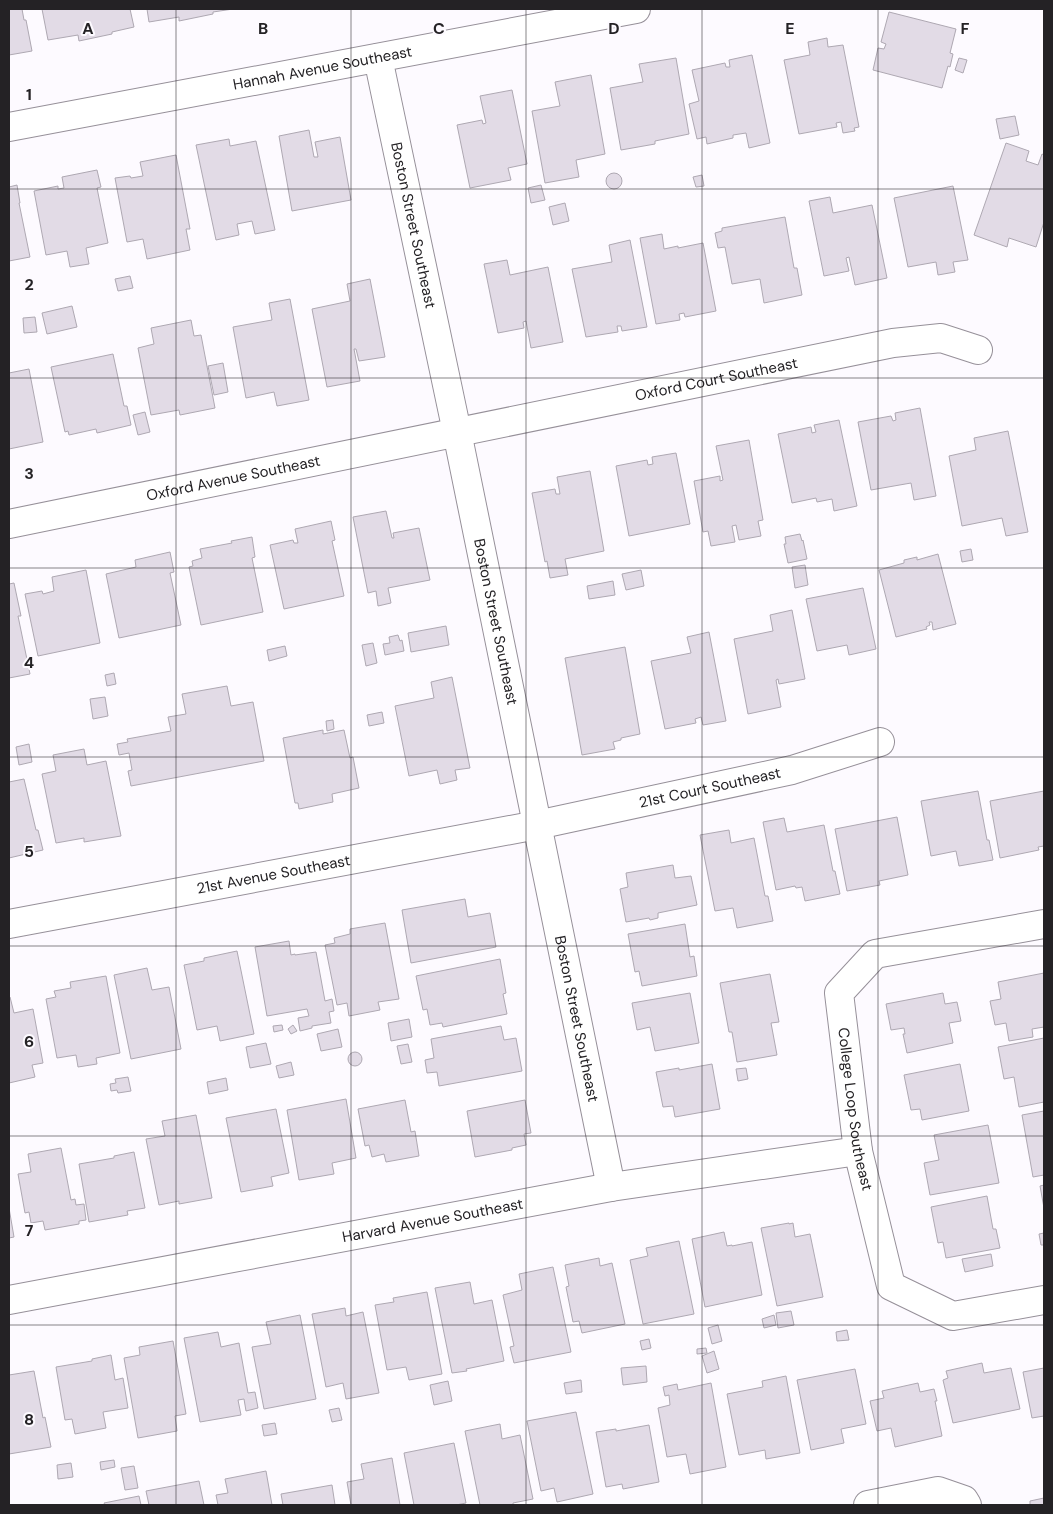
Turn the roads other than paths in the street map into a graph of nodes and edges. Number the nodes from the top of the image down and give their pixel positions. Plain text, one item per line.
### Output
1 (636, 9) edge
2 (378, 58) junction
3 (9, 127) edge
4 (978, 350) dead end
5 (457, 432) junction
6 (9, 524) edge
7 (880, 742) dead end
8 (537, 825) junction
9 (9, 924) edge
10 (1044, 924) edge
11 (858, 1151) junction
12 (612, 1187) junction
13 (9, 1300) edge
14 (1044, 1300) edge
15 (868, 1505) edge
16 (967, 1505) edge

1 - 2 street, Hannah Avenue Southeast
2 - 3 street, Hannah Avenue Southeast
2 - 5 street, Boston Street Southeast
4 - 5 street, Oxford Court Southeast
5 - 6 street, Oxford Avenue Southeast
5 - 8 street, Boston Street Southeast
7 - 8 street, 21st Court Southeast
8 - 9 street, 21st Avenue Southeast
8 - 12 street, Boston Street Southeast
10 - 11 street, College Loop Southeast
11 - 12 street, Harvard Avenue Southeast
11 - 14 street, College Loop Southeast
12 - 13 street, Harvard Avenue Southeast
15 - 16 street

